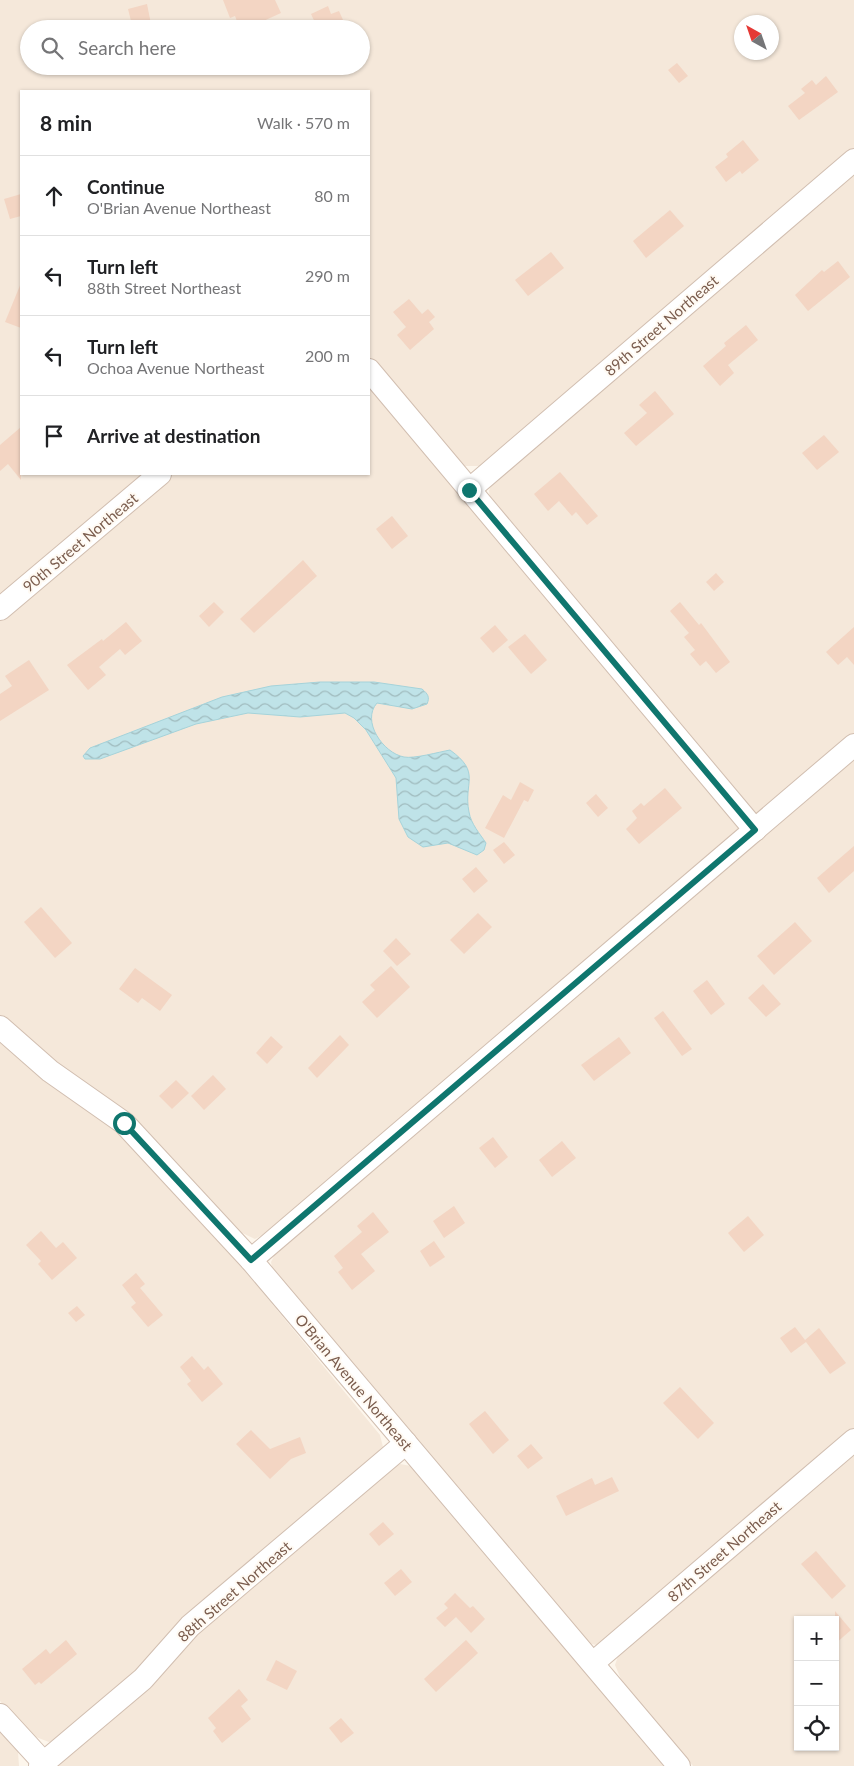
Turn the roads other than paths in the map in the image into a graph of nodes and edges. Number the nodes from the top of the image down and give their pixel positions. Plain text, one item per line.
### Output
1 (854, 160) edge
2 (370, 371) edge
3 (159, 475) edge
4 (469, 490) junction
5 (0, 610) edge
6 (854, 745) edge
7 (755, 830) junction
8 (0, 1027) edge
9 (251, 1260) junction
10 (854, 1440) edge
11 (406, 1443) junction
12 (593, 1663) junction
13 (0, 1715) edge
14 (42, 1764) edge
15 (679, 1766) edge

1 - 4 street, 89th Street Northeast
2 - 4 street
3 - 5 street, 90th Street Northeast
4 - 7 street
6 - 7 street
7 - 9 street
8 - 9 street, O'Brian Avenue Northeast
9 - 11 street, O'Brian Avenue Northeast
10 - 12 street, 87th Street Northeast
11 - 12 street, O'Brian Avenue Northeast
11 - 14 street, 88th Street Northeast
12 - 15 street, O'Brian Avenue Northeast
13 - 14 street

